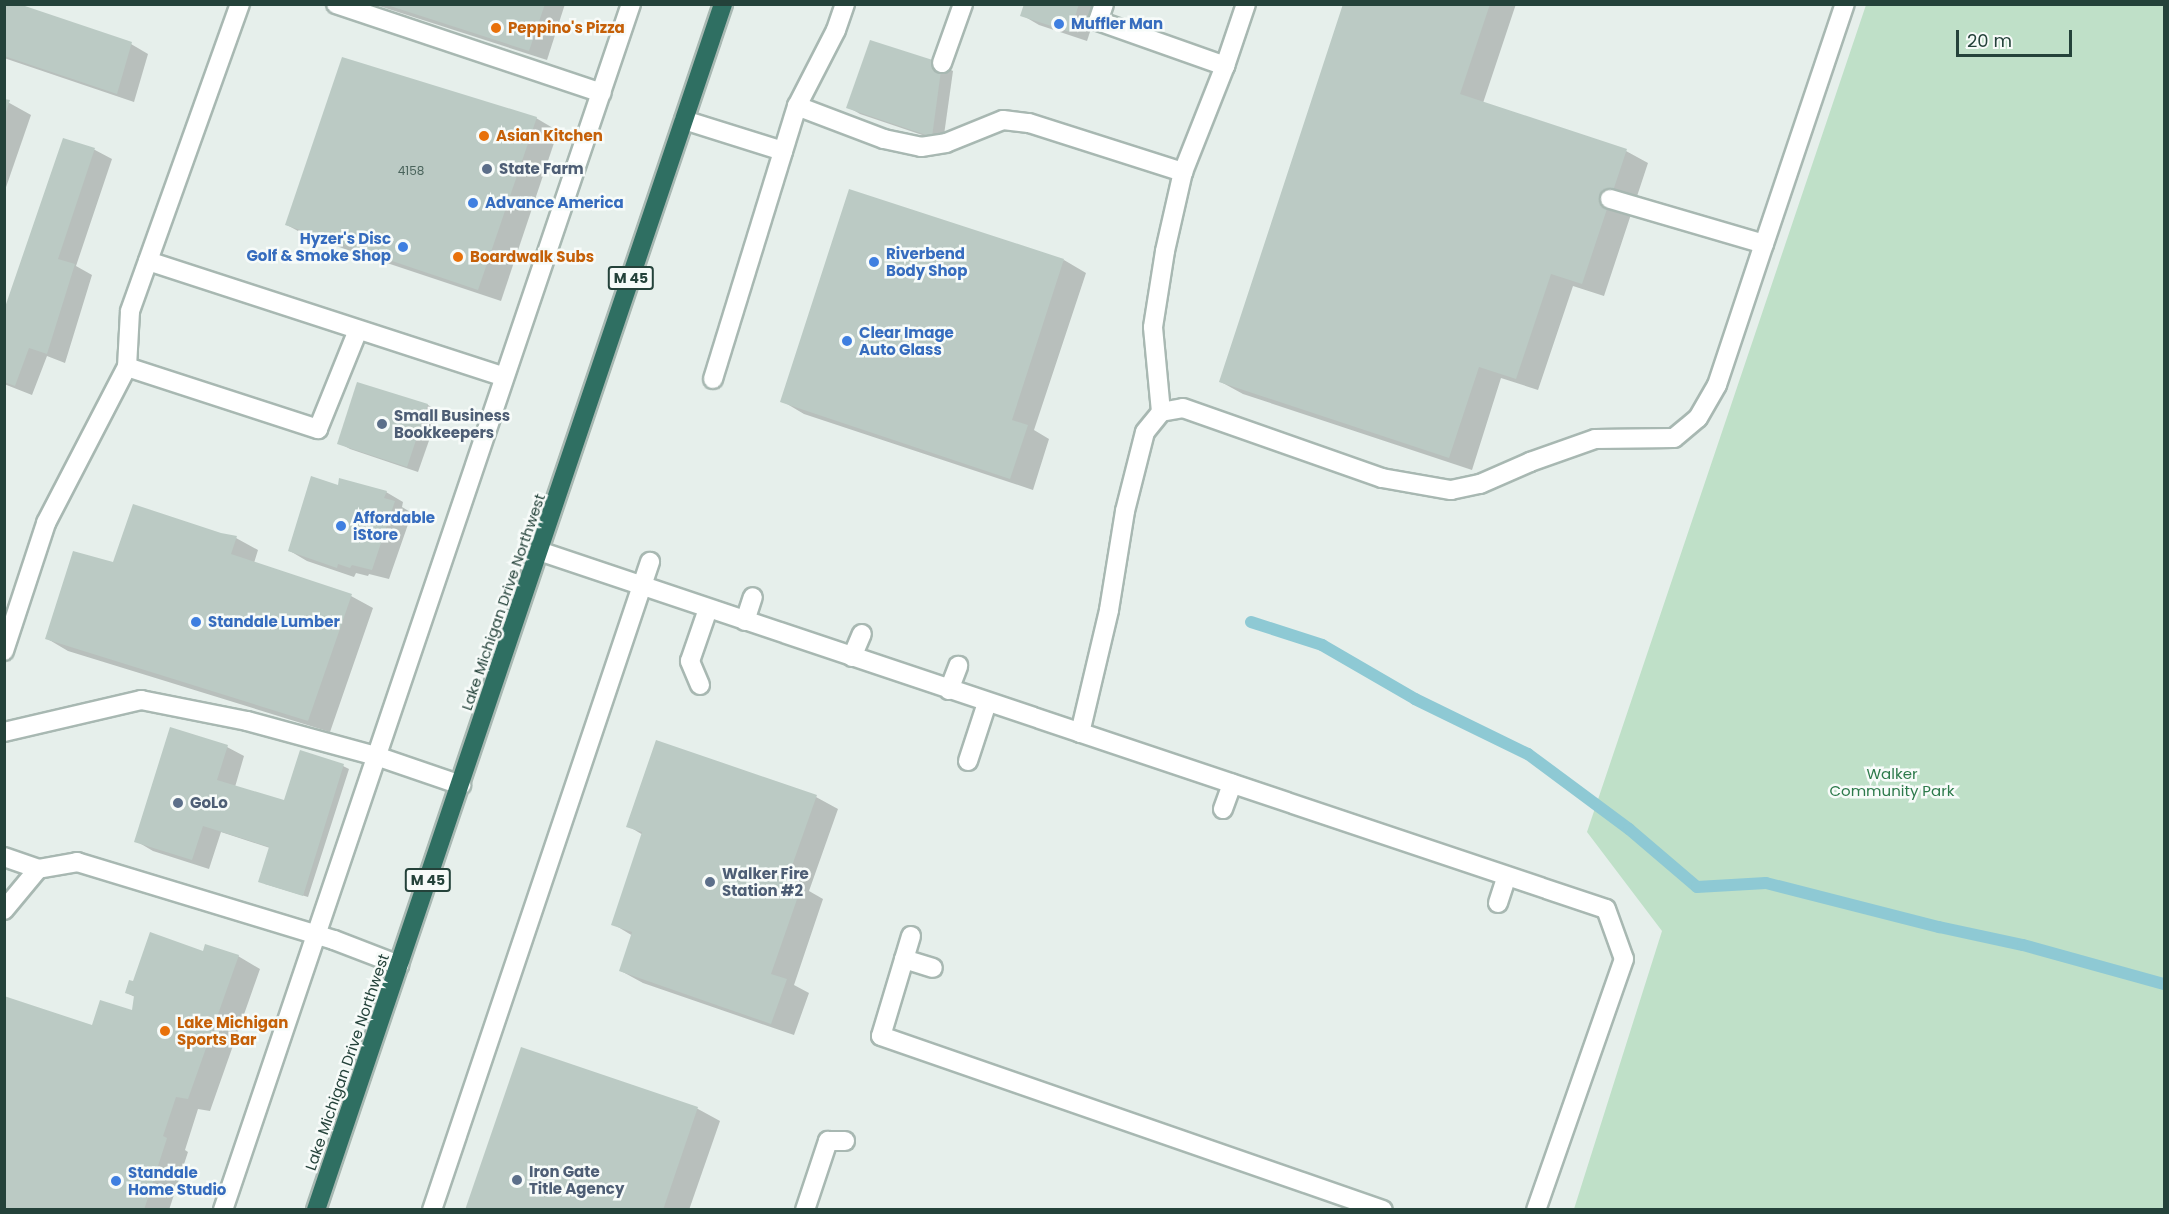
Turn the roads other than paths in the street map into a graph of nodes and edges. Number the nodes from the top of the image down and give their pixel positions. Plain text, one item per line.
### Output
1 (240, 4) edge
2 (336, 4) edge
3 (631, 4) edge
4 (723, 4) edge
5 (845, 4) edge
6 (963, 4) edge
7 (1104, 4) edge
8 (1246, 4) edge
9 (1845, 4) edge
10 (942, 63) dead end
11 (1225, 66) junction
12 (602, 93) junction
13 (797, 106) junction
14 (684, 120) junction
15 (783, 151) junction
16 (1183, 172) junction
17 (1610, 199) dead end
18 (1764, 244) junction
19 (147, 261) junction
20 (357, 330) junction
21 (128, 367) junction
22 (504, 377) junction
23 (713, 379) dead end
24 (1161, 412) junction
25 (539, 551) junction
26 (651, 562) dead end
27 (642, 587) junction
28 (753, 597) dead end
29 (708, 609) junction
30 (745, 621) junction
31 (862, 633) dead end
32 (4, 651) edge
33 (852, 657) junction
34 (958, 666) dead end
35 (700, 685) dead end
36 (949, 690) junction
37 (987, 703) junction
38 (4, 732) edge
39 (1080, 733) junction
40 (376, 756) junction
41 (968, 761) dead end
42 (1232, 784) junction
43 (461, 785) junction
44 (1223, 809) dead end
45 (4, 856) edge
46 (38, 869) junction
47 (1507, 876) junction
48 (1498, 903) dead end
49 (4, 910) edge
50 (316, 935) junction
51 (911, 936) dead end
52 (904, 959) junction
53 (399, 965) junction
54 (933, 968) dead end
55 (837, 1141) dead end
56 (223, 1209) edge
57 (316, 1209) edge
58 (432, 1209) edge
59 (806, 1209) edge
60 (1383, 1209) edge
61 (1536, 1209) edge

1 - 19 street
2 - 12 street
3 - 12 street
4 - 14 highway, Lake Michigan Drive Northwest / M 45
5 - 13 street
6 - 10 street
7 - 11 street
8 - 11 street
9 - 18 street
11 - 16 street
12 - 22 street
13 - 15 street
13 - 16 street
14 - 15 street
14 - 25 highway, Lake Michigan Drive Northwest / M 45
15 - 23 street
16 - 24 street
17 - 18 street
18 - 24 street
19 - 20 street
19 - 21 street
20 - 21 street
20 - 22 street
21 - 32 street
22 - 40 street
24 - 39 street
25 - 27 street
25 - 43 highway, Lake Michigan Drive Northwest / M 45
26 - 27 street
27 - 29 street
27 - 58 street
28 - 30 street
29 - 30 street
29 - 35 street
30 - 33 street
31 - 33 street
33 - 36 street
34 - 36 street
36 - 37 street
37 - 39 street
37 - 41 street
38 - 40 street
39 - 42 street
40 - 43 street
40 - 50 street
42 - 44 street
42 - 47 street
43 - 53 highway, Lake Michigan Drive Northwest / M 45
45 - 46 street
46 - 49 street
46 - 50 street
47 - 48 street
47 - 61 street
50 - 53 street
50 - 56 street
51 - 52 street
52 - 54 street
52 - 60 street
53 - 57 highway, Lake Michigan Drive Northwest / M 45
55 - 59 street

